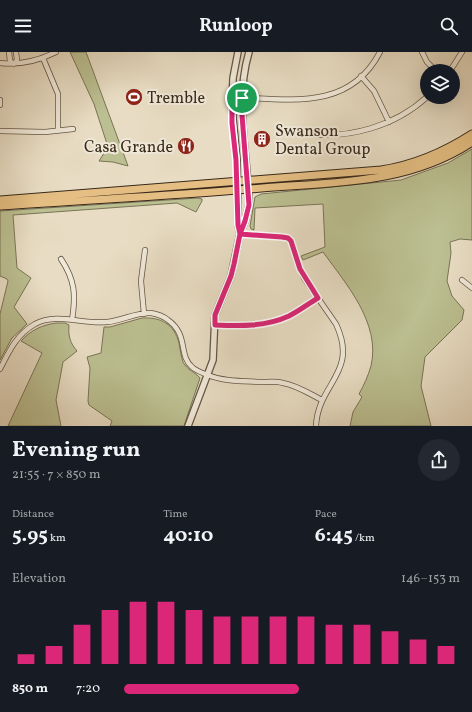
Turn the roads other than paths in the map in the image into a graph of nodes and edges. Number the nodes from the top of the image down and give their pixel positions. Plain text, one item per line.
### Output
1 (9, 52) edge
2 (16, 52) edge
3 (56, 52) edge
4 (238, 52) edge
5 (249, 52) edge
6 (380, 52) edge
7 (422, 52) edge
8 (462, 52) edge
9 (43, 58) junction
10 (0, 63) edge
11 (14, 64) junction
12 (429, 64) edge
13 (454, 64) edge
14 (362, 76) junction
15 (232, 97) junction
16 (242, 98) junction
17 (0, 100) edge
18 (420, 102) edge
19 (0, 105) edge
20 (389, 122) junction
21 (73, 129) dead end
22 (58, 130) junction
23 (0, 131) edge
24 (307, 134) dead end
25 (472, 134) edge
26 (472, 142) edge
27 (247, 180) junction
28 (237, 181) junction
29 (248, 189) junction
30 (237, 191) junction
31 (0, 200) edge
32 (0, 206) edge
33 (240, 234) junction
34 (146, 250) dead end
35 (61, 259) dead end
36 (462, 280) dead end
37 (472, 288) edge
38 (318, 298) junction
39 (144, 314) junction
40 (72, 320) junction
41 (215, 325) junction
42 (0, 369) edge
43 (207, 375) junction
44 (322, 400) junction
45 (188, 426) edge
46 (316, 426) edge

1 - 11 street
2 - 11 street
3 - 9 street
4 - 15 street
5 - 16 street
6 - 14 street
7 - 12 street
8 - 13 street
9 - 11 street
9 - 22 street
10 - 11 street
14 - 16 street
14 - 20 street
15 - 16 street
15 - 28 street
16 - 27 street
17 - 19 street
18 - 20 street
20 - 24 street
21 - 22 street
22 - 23 street
25 - 27 main road
26 - 29 main road
27 - 28 main road
27 - 29 street
28 - 30 street
28 - 31 main road
29 - 30 main road
29 - 33 street
30 - 32 main road
30 - 33 street
33 - 38 street
33 - 41 street
34 - 39 street
35 - 40 street
36 - 37 street
38 - 41 street
38 - 44 street
39 - 40 street
39 - 43 street
40 - 42 street
41 - 43 street
43 - 44 street
43 - 45 street
44 - 46 street

